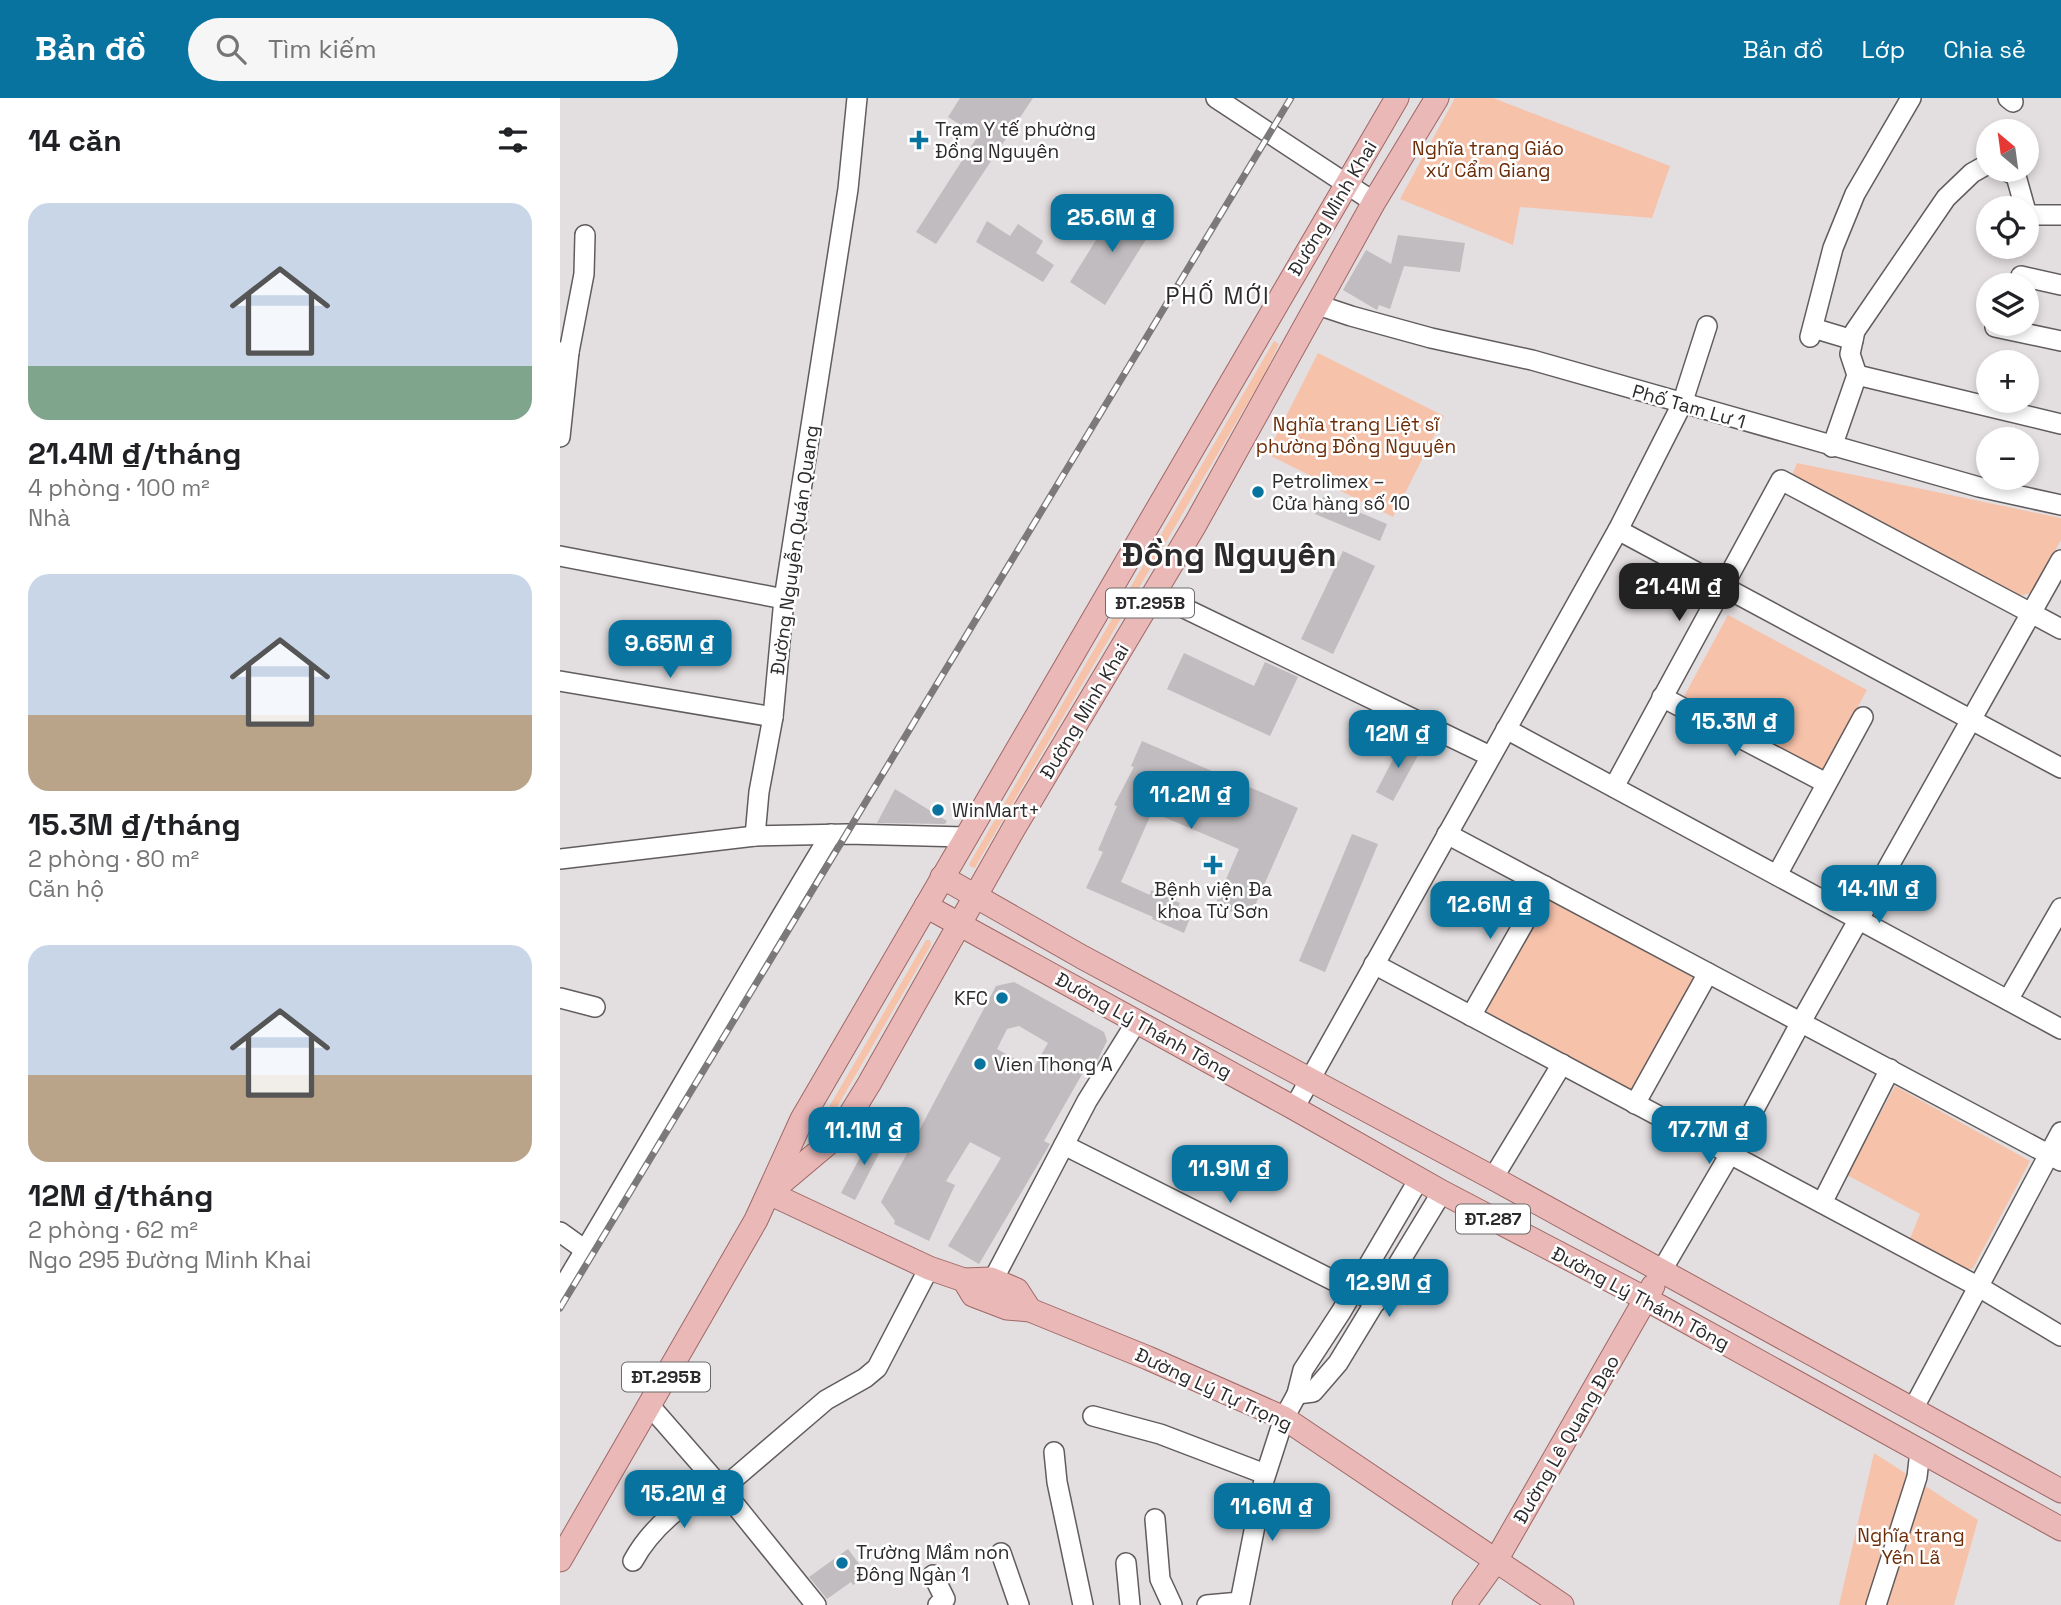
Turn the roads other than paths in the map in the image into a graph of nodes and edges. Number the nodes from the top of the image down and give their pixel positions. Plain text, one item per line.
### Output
1 (857, 98) edge
2 (1216, 98) edge
3 (1397, 98) edge
4 (1437, 98) edge
5 (1911, 98) edge
6 (1976, 171) edge
7 (1345, 185) junction
8 (1374, 202) junction
9 (2039, 213) edge
10 (2061, 215) edge
11 (585, 235) dead end
12 (2039, 280) edge
13 (2061, 285) edge
14 (1318, 305) junction
15 (1707, 326) dead end
16 (2037, 336) edge
17 (1853, 340) junction
18 (2061, 341) edge
19 (564, 352) edge
20 (1857, 375) junction
21 (1682, 404) junction
22 (2061, 425) edge
23 (560, 437) edge
24 (1832, 447) junction
25 (2061, 505) edge
26 (1618, 530) junction
27 (560, 555) edge
28 (2061, 560) edge
29 (1722, 586) junction
30 (1155, 594) junction
31 (784, 599) junction
32 (2032, 612) junction
33 (2061, 629) edge
34 (560, 681) edge
35 (1662, 697) junction
36 (773, 717) junction
37 (1863, 718) dead end
38 (1971, 720) junction
39 (1507, 729) junction
40 (1490, 756) junction
41 (2061, 768) edge
42 (1826, 783) junction
43 (1614, 787) junction
44 (831, 834) junction
45 (1447, 834) junction
46 (755, 836) junction
47 (965, 837) junction
48 (560, 859) edge
49 (1777, 875) junction
50 (942, 877) junction
51 (1545, 886) junction
52 (975, 897) junction
53 (926, 906) junction
54 (2061, 908) edge
55 (1859, 919) junction
56 (960, 924) junction
57 (1374, 964) junction
58 (1708, 973) junction
59 (1153, 994) junction
60 (560, 998) edge
61 (2008, 1000) junction
62 (595, 1007) dead end
63 (1471, 1016) junction
64 (1137, 1021) junction
65 (1801, 1022) junction
66 (2061, 1029) edge
67 (1562, 1064) junction
68 (1890, 1069) junction
69 (1310, 1078) junction
70 (1635, 1104) junction
71 (1294, 1108) junction
72 (2061, 1132) edge
73 (1064, 1145) junction
74 (1730, 1154) junction
75 (2055, 1158) edge
76 (1493, 1178) junction
77 (1419, 1179) junction
78 (1442, 1192) junction
79 (769, 1193) junction
80 (1822, 1203) junction
81 (560, 1232) edge
82 (585, 1251) junction
83 (929, 1268) junction
84 (1662, 1270) junction
85 (964, 1280) junction
86 (993, 1280) junction
87 (1979, 1287) junction
88 (1354, 1290) junction
89 (560, 1292) edge
90 (1646, 1299) junction
91 (1376, 1302) junction
92 (1030, 1310) junction
93 (2059, 1332) edge
94 (1297, 1394) junction
95 (650, 1406) junction
96 (1913, 1409) junction
97 (1093, 1416) dead end
98 (1284, 1418) junction
99 (1920, 1451) junction
100 (1054, 1452) dead end
101 (1265, 1474) junction
102 (719, 1485) junction
103 (2061, 1491) edge
104 (1155, 1519) dead end
105 (2061, 1529) edge
106 (1000, 1553) dead end
107 (560, 1560) edge
108 (633, 1562) dead end
109 (1495, 1562) junction
110 (1125, 1563) dead end
111 (933, 1575) dead end
112 (816, 1605) edge
113 (938, 1605) edge
114 (1019, 1605) edge
115 (1083, 1605) edge
116 (1130, 1605) edge
117 (1172, 1605) edge
118 (1207, 1605) edge
119 (1464, 1605) edge
120 (1562, 1605) edge
121 (1876, 1605) edge

1 - 31 street, Đường Nguyễn Quán Quang
2 - 7 street
3 - 7 main road, Đường Minh Khai / ĐT.295B
4 - 8 main road, Đường Minh Khai / ĐT.295B
5 - 17 street
6 - 17 street
7 - 8 street
7 - 47 main road, Đường Minh Khai / ĐT.295B
8 - 14 main road, Đường Minh Khai / ĐT.295B
9 - 10 street
11 - 19 street
12 - 13 street
14 - 21 street, Phố Tam Lư 1
14 - 30 main road, Đường Minh Khai / ĐT.295B
15 - 21 street
16 - 18 street
17 - 20 street
19 - 23 street
20 - 22 street
20 - 24 street
21 - 24 street, Phố Tam Lư 1
21 - 26 street
24 - 25 street, Phố Tam Lư 1
26 - 29 street
26 - 39 street
27 - 31 street
28 - 32 street
29 - 32 street
29 - 35 street
29 - 38 street
30 - 40 street
30 - 52 main road, Đường Minh Khai / ĐT.295B
31 - 36 street, Đường Nguyễn Quán Quang
32 - 33 street
32 - 38 street
34 - 36 street
35 - 42 street
35 - 43 street
36 - 46 street, Đường Nguyễn Quán Quang
37 - 42 street
38 - 41 street
38 - 55 street
39 - 40 street
39 - 43 street
40 - 45 street
42 - 49 street
43 - 49 street
44 - 46 street
44 - 47 street
44 - 82 street
45 - 51 street
45 - 57 street
46 - 48 street
47 - 50 main road, Đường Minh Khai / ĐT.295B
49 - 55 street
50 - 52 main road, Đường Lý Thánh Tông
50 - 53 main road, Đường Minh Khai / ĐT.295B
51 - 58 street
51 - 63 street
52 - 56 main road, Đường Minh Khai / ĐT.295B
52 - 59 main road, Đường Lý Thánh Tông / ĐT.287
53 - 56 main road, Đường Lý Thánh Tông / ĐT.287
53 - 79 main road, Đường Minh Khai / ĐT.295B
54 - 61 street
55 - 61 street
55 - 65 street
56 - 64 main road, Đường Lý Thánh Tông / ĐT.287
56 - 79 main road, Đường Minh Khai / ĐT.295B
57 - 63 street
57 - 69 street
58 - 65 street
58 - 70 street
59 - 64 main road
59 - 69 main road, Đường Lý Thánh Tông / ĐT.287
60 - 62 street
61 - 66 street
63 - 67 street
64 - 71 main road, Đường Lý Thánh Tông / ĐT.287
64 - 73 street
65 - 68 street
65 - 74 street
67 - 70 street
67 - 76 street
68 - 75 street
68 - 80 street
69 - 71 street
69 - 76 main road, Đường Lý Thánh Tông / ĐT.287
70 - 74 street
71 - 77 main road, Đường Lý Thánh Tông / ĐT.287
72 - 75 street
73 - 86 street
73 - 88 street
74 - 80 street
74 - 84 street
75 - 87 street
76 - 84 main road, Đường Lý Thánh Tông / ĐT.287
77 - 78 main road, Đường Lý Thánh Tông / ĐT.287
77 - 88 street
78 - 90 main road, Đường Lý Thánh Tông / ĐT.287
78 - 91 street
79 - 83 main road, Đường Lý Tự Trọng
79 - 95 main road, Đường Minh Khai / ĐT.295B
80 - 87 street
81 - 82 street
82 - 89 street
83 - 85 main road, Đường Lý Tự Trọng
83 - 102 street
84 - 90 main road, Đường Lê Quang Đạo
84 - 96 main road, Đường Lý Thánh Tông / ĐT.287
85 - 86 main road, Đường Lý Tự Trọng
85 - 92 main road, Đường Lý Tự Trọng
86 - 92 main road, Đường Lý Tự Trọng
87 - 93 street
87 - 96 street
88 - 91 street
88 - 94 street
90 - 99 main road, Đường Lý Thánh Tông / ĐT.287
90 - 109 main road, Đường Lê Quang Đạo
91 - 94 street
92 - 98 main road, Đường Lý Tự Trọng
94 - 98 street
95 - 102 street
95 - 107 main road, Đường Minh Khai / ĐT.295B
96 - 103 main road, Đường Lý Thánh Tông / ĐT.287
97 - 101 street
98 - 101 street
98 - 109 main road, Đường Lý Tự Trọng
99 - 105 main road, Đường Lý Thánh Tông / ĐT.287
99 - 121 street
100 - 115 street
101 - 118 street
102 - 108 street
102 - 112 street
104 - 117 street
106 - 114 street
109 - 119 main road, Đường Lê Quang Đạo
109 - 120 main road, Đường Lý Tự Trọng
110 - 116 street
111 - 113 street

